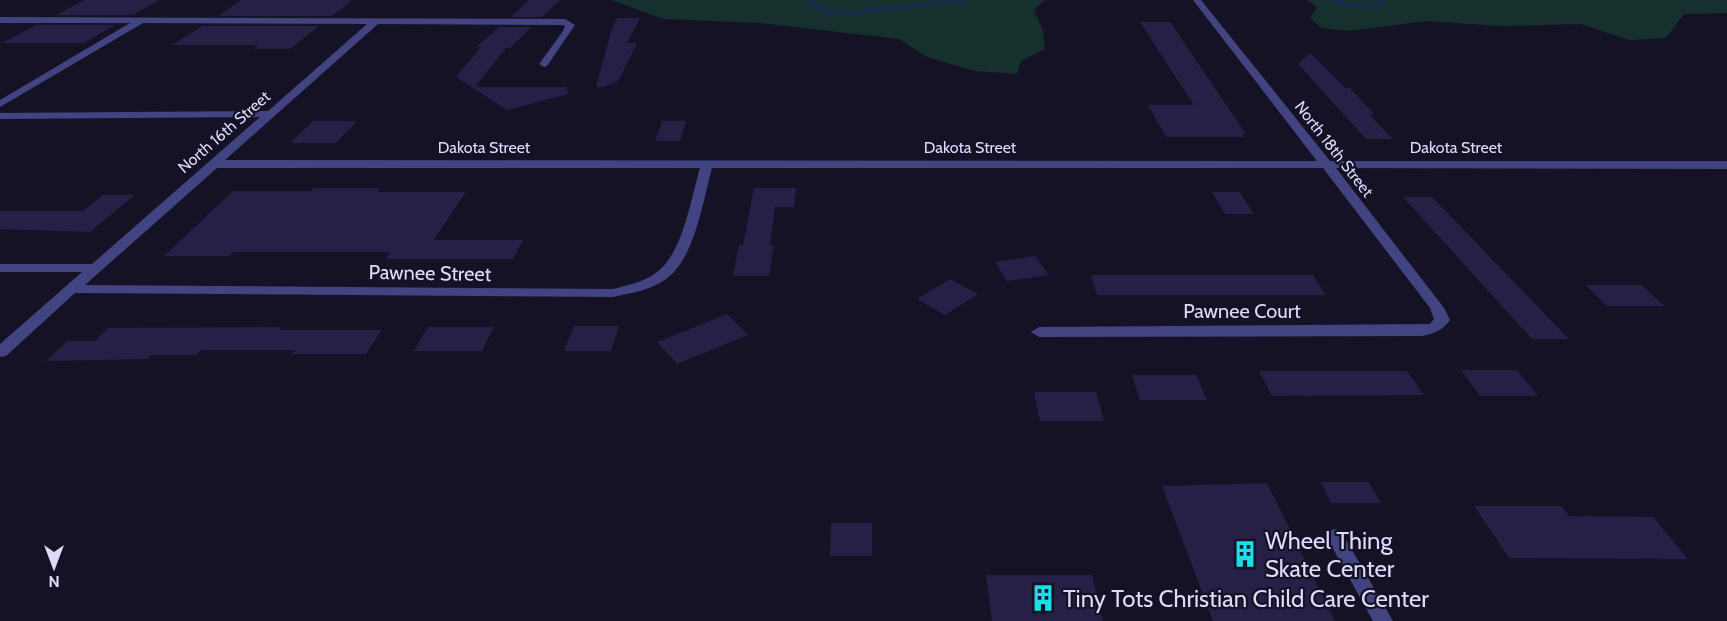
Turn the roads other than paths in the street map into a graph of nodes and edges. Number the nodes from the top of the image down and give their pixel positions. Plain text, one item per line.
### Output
1 (1197, 0) edge
2 (0, 20) edge
3 (142, 20) junction
4 (376, 21) junction
5 (544, 64) dead end
6 (0, 104) edge
7 (270, 114) junction
8 (0, 116) edge
9 (1324, 163) junction
10 (213, 164) junction
11 (707, 164) junction
12 (1727, 165) edge
13 (0, 268) edge
14 (94, 268) junction
15 (71, 289) junction
16 (1442, 320) joint
17 (1039, 332) dead end
18 (0, 352) edge
19 (1335, 536) dead end
20 (1383, 621) edge

1 - 9 street, North 18th Street
2 - 3 street
3 - 4 street
3 - 6 street
4 - 5 street
4 - 7 street, North 16th Street
7 - 8 street
7 - 10 street, North 16th Street
9 - 11 street, Dakota Street
9 - 12 street, Dakota Street
9 - 16 street, North 18th Street
10 - 11 street, Dakota Street
10 - 14 street, North 16th Street
11 - 15 street, Pawnee Street
13 - 14 street
14 - 15 street, North 16th Street
15 - 18 street, North 16th Street
16 - 17 street, Pawnee Court
19 - 20 lane

